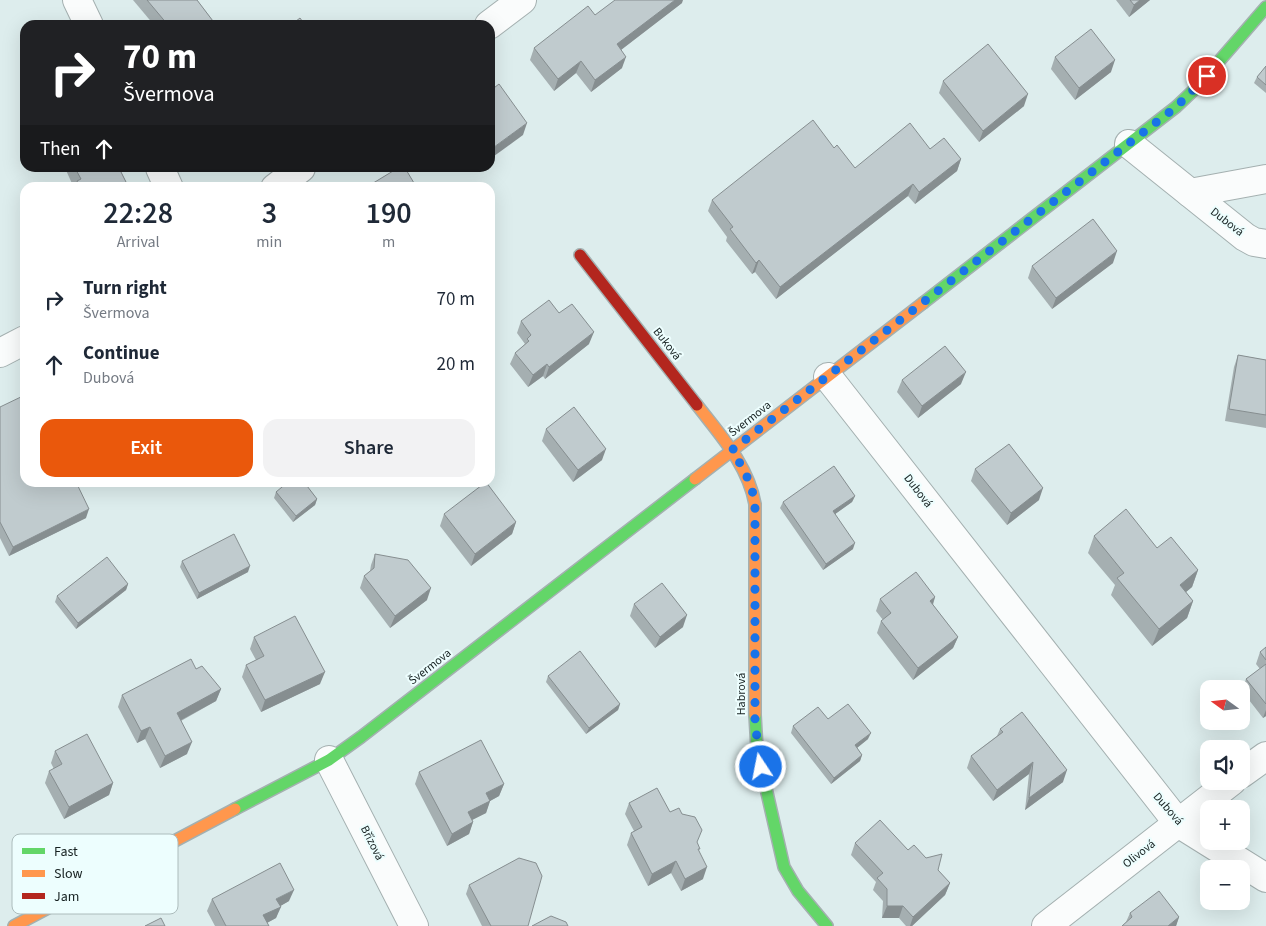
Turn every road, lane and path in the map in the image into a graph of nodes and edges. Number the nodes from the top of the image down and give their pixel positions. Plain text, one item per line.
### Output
1 (77, 0) edge
2 (522, 0) edge
3 (1266, 7) edge
4 (87, 20) edge
5 (495, 20) edge
6 (1129, 144) junction
7 (296, 172) edge
8 (1266, 179) edge
9 (283, 182) edge
10 (1190, 193) junction
11 (1266, 244) edge
12 (580, 255) dead end
13 (20, 343) edge
14 (0, 353) edge
15 (828, 376) junction
16 (732, 450) junction
17 (1266, 756) edge
18 (329, 760) junction
19 (1250, 768) edge
20 (1220, 790) edge
21 (1178, 823) junction
22 (178, 840) edge
23 (1266, 878) edge
24 (37, 914) edge
25 (14, 926) edge
26 (414, 926) edge
27 (827, 926) edge
28 (1046, 926) edge

1 - 4 street
2 - 5 street
3 - 6 street
6 - 10 street, Dubová
6 - 15 street
7 - 9 street
8 - 10 street, Dubová
10 - 11 street, Dubová
12 - 16 street, Buková
13 - 14 street
15 - 16 street, Švermova
15 - 21 street, Dubová
16 - 18 street, Švermova
16 - 27 street, Habrová
17 - 19 street
18 - 22 street, Švermova
18 - 26 street, Břízová
20 - 21 street, Olivová
21 - 23 street, Dubová
21 - 28 street, Olivová
24 - 25 street, Švermova

